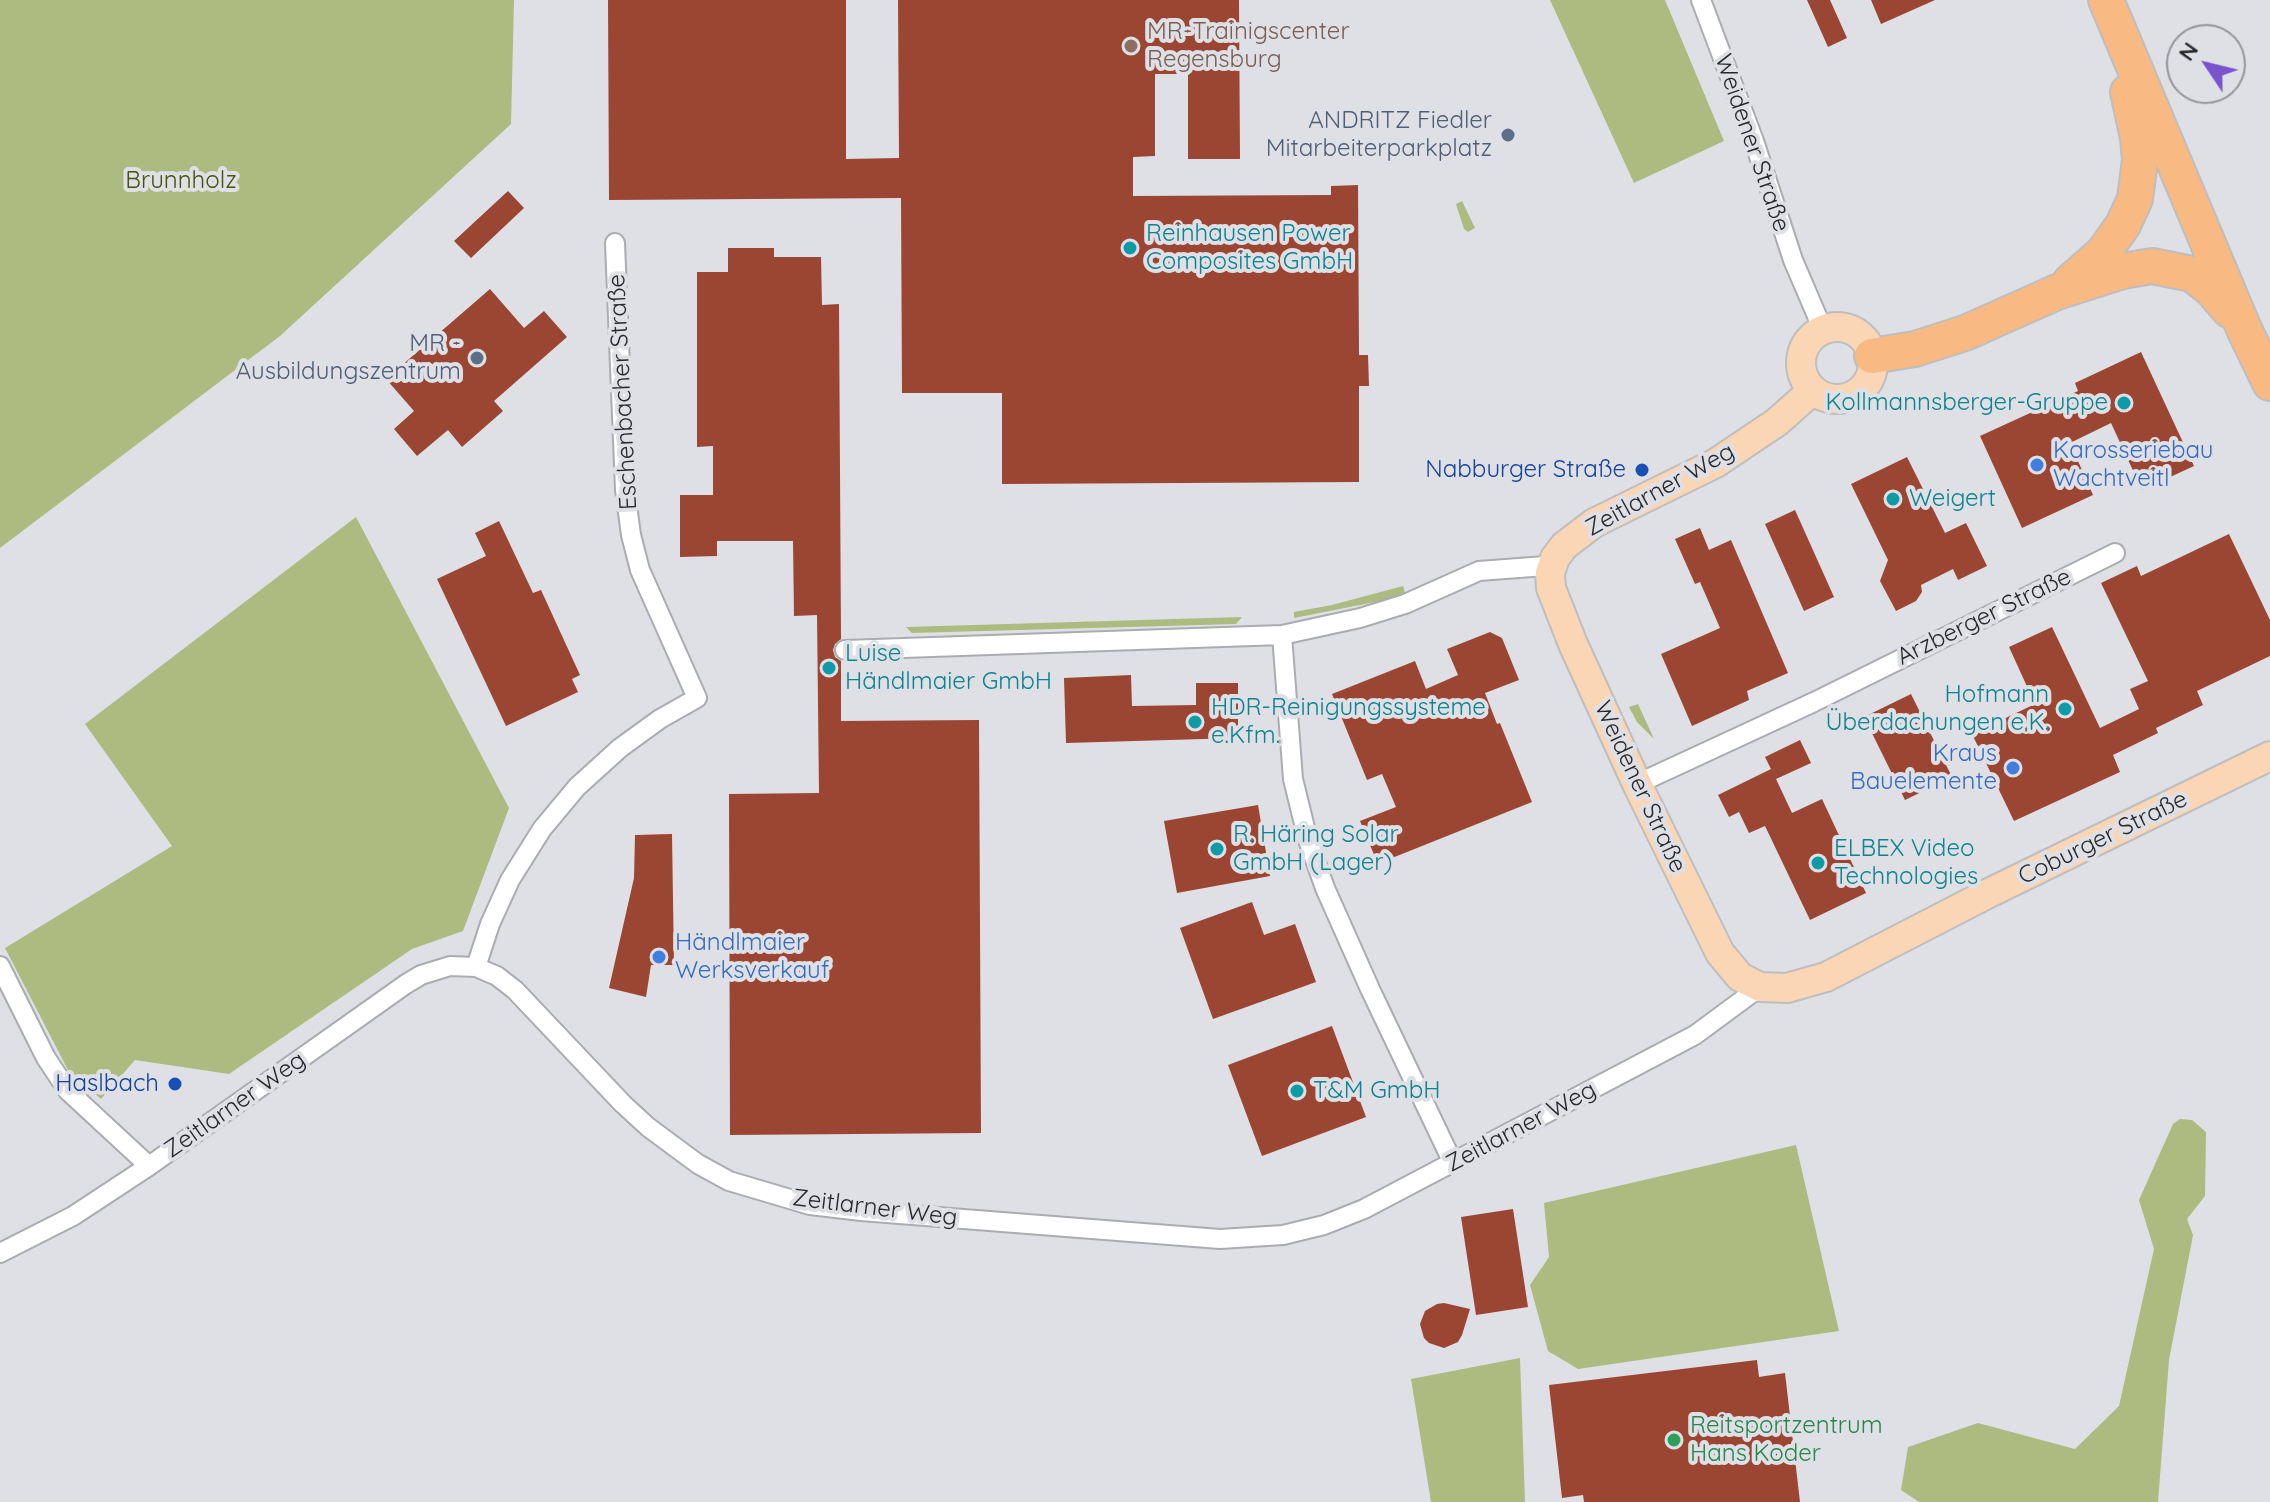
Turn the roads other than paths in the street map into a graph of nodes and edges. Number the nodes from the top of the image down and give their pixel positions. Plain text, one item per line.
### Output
1 (1701, 0) edge
2 (2107, 1) edge
3 (615, 243) dead end
4 (2057, 292) junction
5 (2244, 329) junction
6 (1823, 330) junction
7 (1872, 356) junction
8 (2270, 383) edge
9 (1813, 390) junction
10 (2115, 553) dead end
11 (1551, 568) junction
12 (1282, 635) junction
13 (845, 650) dead end
14 (2270, 756) edge
15 (1637, 784) junction
16 (0, 966) edge
17 (476, 967) junction
18 (1760, 987) junction
19 (1453, 1163) junction
20 (149, 1166) junction
21 (0, 1253) edge

1 - 6 street, Weidener Straße
2 - 4 highway
2 - 5 highway
3 - 17 street, Eschenbacher Straße
4 - 5 highway
4 - 7 highway
5 - 8 highway
6 - 7 main road
6 - 9 main road
7 - 9 main road
9 - 11 main road, Zeitlarner Weg
10 - 15 street, Arzberger Straße
11 - 12 street
11 - 15 main road, Weidener Straße
12 - 13 street
12 - 19 street
14 - 18 main road, Coburger Straße
15 - 18 main road, Weidener Straße
16 - 20 street
17 - 19 street, Zeitlarner Weg
17 - 20 street, Zeitlarner Weg
18 - 19 street, Zeitlarner Weg
20 - 21 street, Zeitlarner Weg

